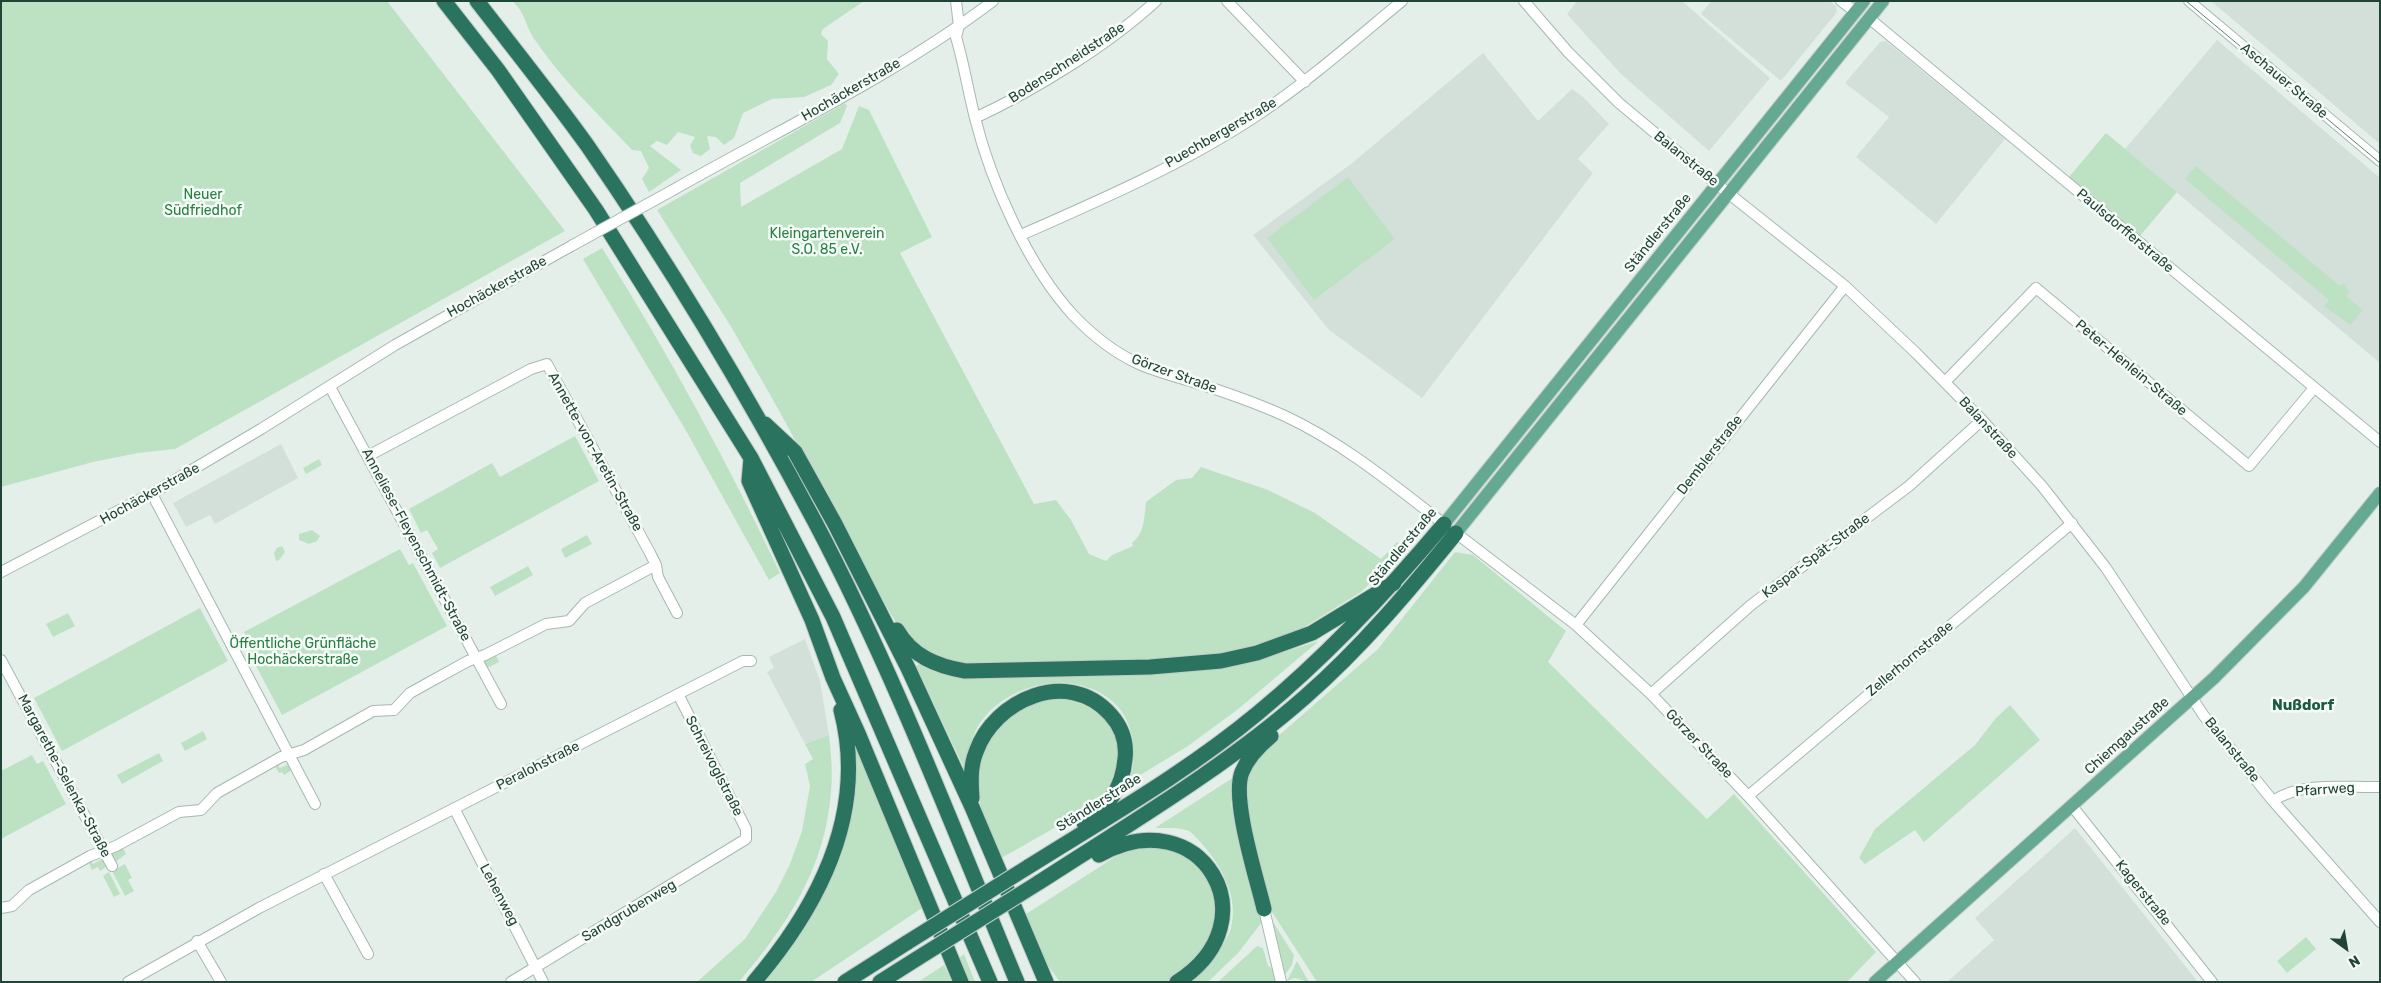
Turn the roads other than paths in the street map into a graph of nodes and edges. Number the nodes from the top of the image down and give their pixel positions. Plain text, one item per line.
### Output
1 (444, 1) edge
2 (477, 1) edge
3 (956, 1) edge
4 (992, 1) edge
5 (1156, 1) edge
6 (1227, 1) edge
7 (1402, 1) edge
8 (1524, 1) edge
9 (1841, 1) edge
10 (1864, 1) edge
11 (1884, 1) edge
12 (2189, 1) edge
13 (1856, 12) junction
14 (1870, 19) junction
15 (959, 26) junction
16 (1305, 82) junction
17 (975, 118) junction
18 (2380, 161) edge
19 (1717, 185) junction
20 (1729, 194) junction
21 (1021, 235) junction
22 (1845, 286) junction
23 (1945, 382) junction
24 (330, 387) junction
25 (2314, 388) junction
26 (754, 412) junction
27 (1982, 420) junction
28 (2380, 442) edge
29 (368, 456) junction
30 (751, 458) junction
31 (2380, 493) edge
32 (152, 494) junction
33 (2072, 523) junction
34 (1444, 524) junction
35 (1456, 533) junction
36 (656, 565) junction
37 (1, 572) edge
38 (861, 574) junction
39 (1394, 583) junction
40 (677, 613) dead end
41 (1576, 625) junction
42 (477, 659) junction
43 (1, 660) edge
44 (751, 661) dead end
45 (833, 678) junction
46 (678, 694) junction
47 (1651, 694) junction
48 (1304, 698) junction
49 (2191, 699) junction
50 (501, 704) dead end
51 (290, 755) junction
52 (2380, 787) edge
53 (1748, 796) junction
54 (2273, 802) junction
55 (316, 804) dead end
56 (2072, 806) junction
57 (972, 807) junction
58 (454, 808) junction
59 (746, 839) joint
60 (1056, 850) junction
61 (104, 851) junction
62 (112, 866) dead end
63 (324, 874) junction
64 (1043, 880) junction
65 (1, 908) edge
66 (1264, 909) joint
67 (2380, 922) edge
68 (197, 941) junction
69 (368, 954) dead end
70 (1897, 961) junction
71 (1038, 962) junction
72 (536, 967) junction
73 (128, 982) edge
74 (221, 982) edge
75 (511, 982) edge
76 (543, 982) edge
77 (754, 982) edge
78 (845, 982) edge
79 (880, 982) edge
80 (961, 982) edge
81 (990, 982) edge
82 (1017, 982) edge
83 (1046, 982) edge
84 (1052, 982) edge
85 (1177, 982) edge
86 (1281, 982) edge
87 (1875, 982) edge
88 (1915, 982) edge
89 (2212, 982) edge

1 - 30 highway
2 - 26 highway
3 - 15 street, Görzer Straße
4 - 15 street, Hochäckerstraße
5 - 17 street, Bodenschneidstraße
6 - 16 street
7 - 16 street, Puechbergerstraße
8 - 19 street, Balanstraße
9 - 13 street
10 - 13 main road, Ständlerstraße
11 - 14 main road
12 - 18 street, Aschauer Straße
13 - 19 main road, Ständlerstraße
14 - 20 main road
14 - 25 street, Paulsdorfferstraße
15 - 17 street, Görzer Straße
15 - 24 street, Hochäckerstraße, bridge
16 - 21 street, Puechbergerstraße
17 - 21 street, Görzer Straße
19 - 20 street, Balanstraße
19 - 34 main road, Ständlerstraße
20 - 22 street, Balanstraße
20 - 35 main road
21 - 34 street, Görzer Straße
22 - 23 street, Balanstraße
22 - 41 street, Demblerstraße
23 - 25 street, Peter-Henlein-Straße
23 - 27 street, Balanstraße
24 - 29 street, Anneliese-Fleyenschmidt-Straße
24 - 32 street, Hochäckerstraße
25 - 28 street, Paulsdorfferstraße
26 - 38 highway
26 - 82 highway
27 - 33 street, Balanstraße
27 - 47 street, Kaspar-Spät-Straße
29 - 36 street, Annette-von-Aretin-Straße
29 - 42 street, Anneliese-Fleyenschmidt-Straße
30 - 45 highway
30 - 81 highway
31 - 49 main road, Chiemgaustraße
32 - 37 street, Hochäckerstraße
32 - 51 street
33 - 49 street, Balanstraße
33 - 53 street, Zellerhornstraße
34 - 39 highway, Ständlerstraße
35 - 41 street, Görzer Straße
35 - 48 highway
36 - 40 street, Annette-von-Aretin-Straße
36 - 42 street
38 - 39 highway
38 - 57 highway
39 - 60 highway, Ständlerstraße
41 - 47 street, Görzer Straße
42 - 50 street, Anneliese-Fleyenschmidt-Straße
42 - 51 street
43 - 61 street, Margarethe-Selenka-Straße
44 - 46 street, Peralohstraße
45 - 77 highway
45 - 80 highway
46 - 58 street, Peralohstraße
46 - 59 street, Schreivoglstraße
47 - 53 street, Görzer Straße
48 - 64 highway
48 - 66 highway
49 - 54 street, Balanstraße
49 - 56 main road, Chiemgaustraße
51 - 55 street
51 - 61 street
52 - 54 street, Pfarrweg
53 - 70 street, Görzer Straße
54 - 67 street, Balanstraße
56 - 70 main road, Chiemgaustraße
56 - 89 street, Kagerstraße
57 - 60 highway
57 - 71 highway
58 - 63 street, Peralohstraße
58 - 72 street, Lehenweg
59 - 72 street, Sandgrubenweg
60 - 78 highway, Ständlerstraße, bridge
61 - 62 street, Margarethe-Selenka-Straße
61 - 65 street
63 - 68 street, Peralohstraße
63 - 69 street
64 - 79 highway, bridge
64 - 85 highway
66 - 86 street
68 - 73 street, Peralohstraße
68 - 74 street
70 - 87 main road, Chiemgaustraße
70 - 88 street, Görzer Straße
71 - 83 highway
71 - 84 highway
72 - 75 street, Sandgrubenweg
72 - 76 street, Lehenweg

